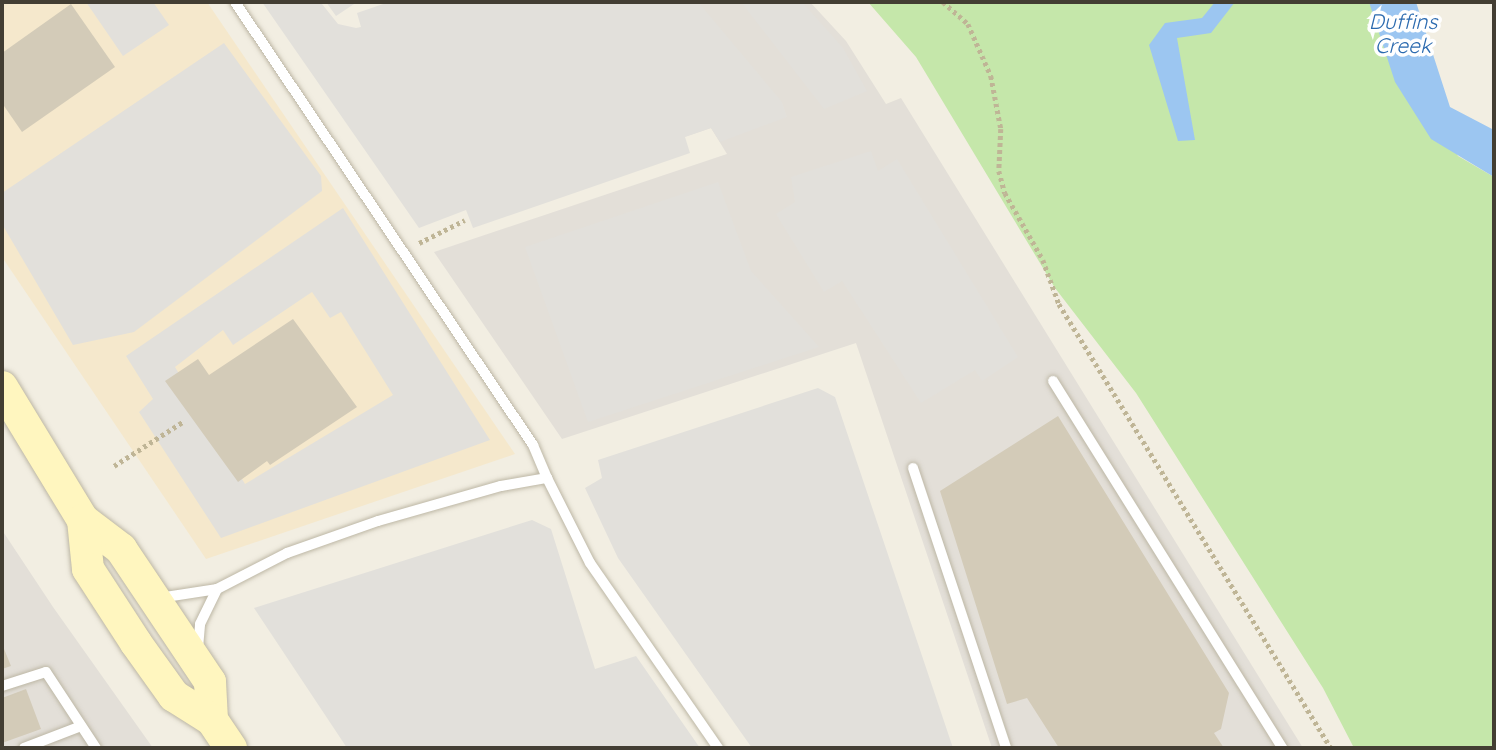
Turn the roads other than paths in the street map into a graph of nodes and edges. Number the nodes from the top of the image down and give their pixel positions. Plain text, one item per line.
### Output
1 (234, 2) edge
2 (1053, 381) dead end
3 (2, 387) edge
4 (912, 468) dead end
5 (547, 478) junction
6 (83, 520) junction
7 (217, 589) junction
8 (152, 600) junction
9 (196, 665) junction
10 (2, 686) edge
11 (212, 720) junction
12 (81, 726) junction
13 (24, 748) edge
14 (96, 748) edge
15 (231, 748) edge
16 (718, 748) edge
17 (1006, 748) edge
18 (1282, 748) edge

1 - 5 lane
2 - 18 lane
3 - 6 main road
4 - 17 lane
5 - 7 lane
5 - 16 lane
6 - 8 main road
6 - 11 main road
7 - 8 lane
7 - 9 lane
8 - 9 main road
9 - 11 main road
10 - 12 lane
11 - 15 main road
12 - 13 lane
12 - 14 lane

